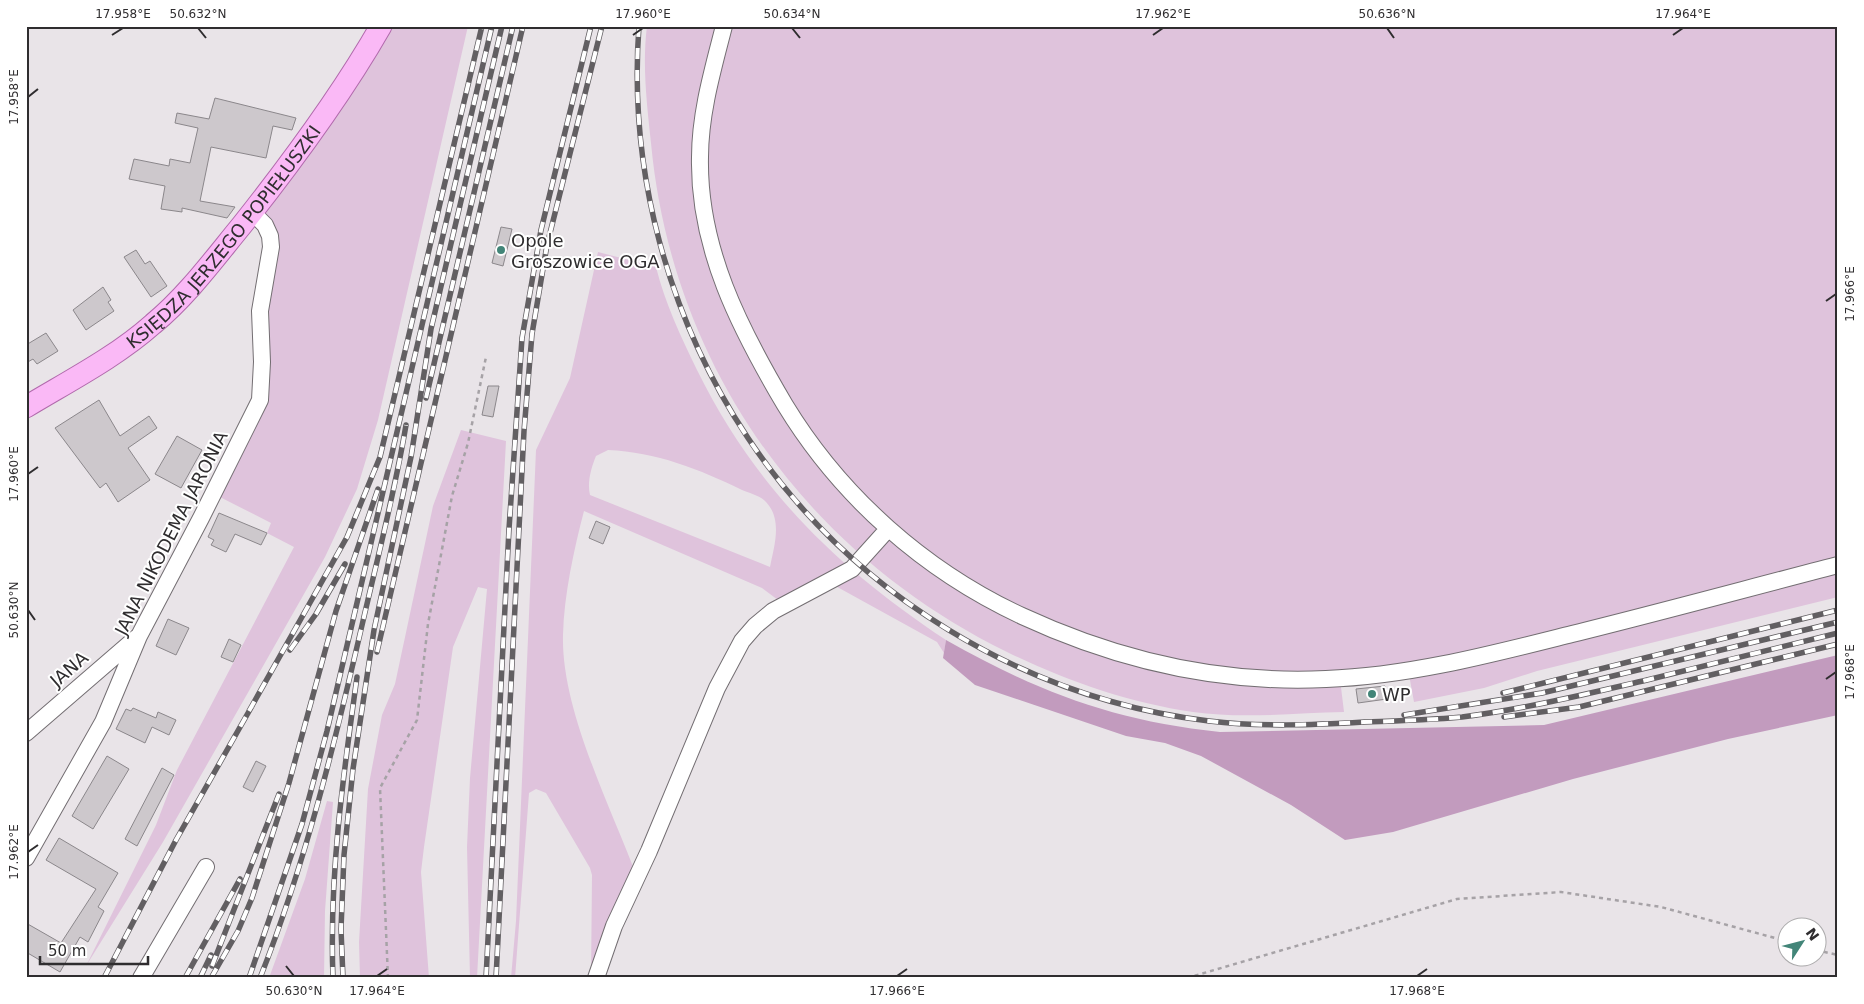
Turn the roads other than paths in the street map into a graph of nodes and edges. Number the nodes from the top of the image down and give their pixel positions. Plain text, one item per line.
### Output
1 (381, 26) edge
2 (724, 26) edge
3 (252, 212) junction
4 (26, 407) edge
5 (888, 529) junction
6 (1838, 565) edge
7 (139, 636) junction
8 (26, 733) edge
9 (26, 858) edge
10 (206, 867) dead end
11 (142, 978) edge
12 (596, 978) edge

1 - 3 main road, KSIĘDZA JERZEGO POPIEŁUSZKI
2 - 5 street
3 - 4 main road, KSIĘDZA JERZEGO POPIEŁUSZKI
3 - 7 street, JANA NIKODEMA JARONIA
5 - 6 street
5 - 12 street
7 - 8 street, JANA
7 - 9 street, JANA NIKODEMA JARONIA
10 - 11 street

